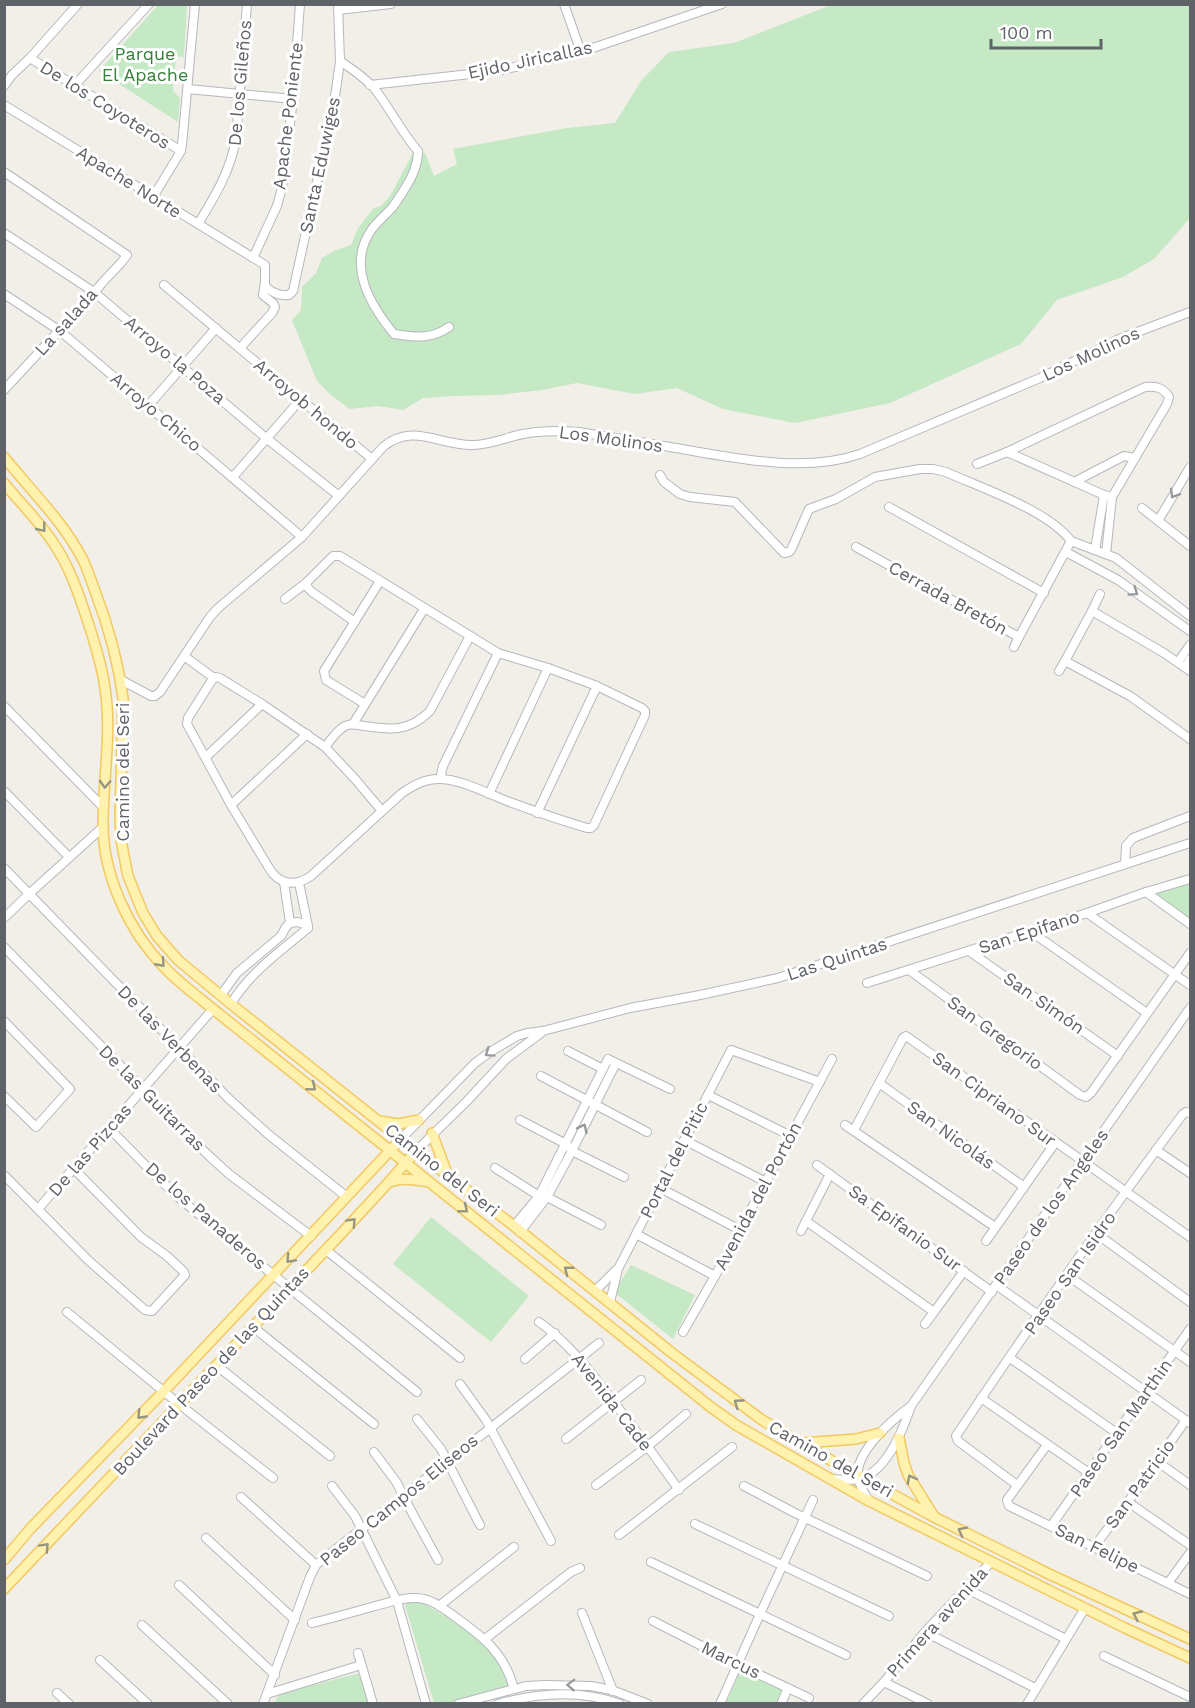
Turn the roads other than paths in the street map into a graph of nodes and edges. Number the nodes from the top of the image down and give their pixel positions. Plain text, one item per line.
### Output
1 (78, 4) edge
2 (195, 4) edge
3 (247, 4) edge
4 (300, 4) edge
5 (391, 4) edge
6 (564, 4) edge
7 (722, 4) edge
8 (147, 5) edge
9 (338, 7) edge
10 (581, 52) junction
11 (30, 58) junction
12 (340, 61) junction
13 (370, 85) junction
14 (4, 86) edge
15 (74, 86) junction
16 (188, 89) junction
17 (240, 95) junction
18 (293, 99) junction
19 (4, 105) edge
20 (181, 151) junction
21 (4, 172) edge
22 (153, 197) junction
23 (198, 224) junction
24 (4, 233) edge
25 (253, 258) junction
26 (164, 285) dead end
27 (265, 286) junction
28 (94, 292) junction
29 (4, 294) edge
30 (1191, 312) edge
31 (449, 327) dead end
32 (216, 328) junction
33 (60, 332) junction
34 (240, 348) junction
35 (182, 367) junction
36 (4, 390) edge
37 (301, 399) junction
38 (148, 406) junction
39 (266, 438) junction
40 (1007, 452) junction
41 (4, 457) edge
42 (1135, 458) junction
43 (372, 459) junction
44 (977, 464) dead end
45 (1189, 473) edge
46 (660, 475) dead end
47 (232, 477) junction
48 (1074, 482) junction
49 (4, 483) edge
50 (339, 496) junction
51 (1108, 496) junction
52 (889, 507) dead end
53 (1142, 508) dead end
54 (1158, 521) junction
55 (302, 537) junction
56 (1071, 541) junction
57 (1191, 546) edge
58 (856, 547) dead end
59 (1095, 550) junction
60 (1066, 552) junction
61 (1108, 555) junction
62 (1104, 571) junction
63 (380, 581) junction
64 (306, 582) junction
65 (1044, 593) junction
66 (1100, 594) dead end
67 (285, 599) dead end
68 (424, 609) junction
69 (1092, 611) junction
70 (1191, 616) edge
71 (355, 622) junction
72 (1191, 631) edge
73 (470, 636) junction
74 (1019, 637) junction
75 (1191, 645) edge
76 (1014, 648) dead end
77 (498, 653) junction
78 (184, 656) junction
79 (1191, 659) edge
80 (1065, 661) junction
81 (1184, 667) edge
82 (548, 668) junction
83 (1059, 671) dead end
84 (214, 678) junction
85 (121, 680) junction
86 (597, 686) junction
87 (262, 704) junction
88 (364, 704) junction
89 (4, 706) edge
90 (353, 724) junction
91 (307, 735) junction
92 (1191, 739) edge
93 (325, 747) junction
94 (206, 757) junction
95 (440, 779) junction
96 (4, 791) edge
97 (489, 794) junction
98 (231, 805) junction
99 (103, 807) junction
100 (382, 811) junction
101 (537, 813) junction
102 (1191, 816) edge
103 (103, 827) junction
104 (1191, 843) edge
105 (69, 857) junction
106 (1125, 864) junction
107 (4, 868) edge
108 (1191, 879) edge
109 (284, 882) junction
110 (299, 883) junction
111 (1146, 892) junction
112 (29, 894) junction
113 (1087, 913) junction
114 (4, 918) edge
115 (290, 923) junction
116 (1191, 924) edge
117 (308, 928) junction
118 (1030, 931) junction
119 (281, 936) junction
120 (289, 944) junction
121 (4, 947) edge
122 (969, 951) junction
123 (1191, 953) edge
124 (252, 960) junction
125 (260, 969) junction
126 (909, 970) junction
127 (1175, 974) junction
128 (867, 983) dead end
129 (1191, 985) edge
130 (220, 995) junction
131 (231, 1004) junction
132 (1191, 1008) edge
133 (213, 1009) junction
134 (1147, 1013) junction
135 (4, 1021) edge
136 (543, 1031) junction
137 (179, 1048) junction
138 (568, 1051) dead end
139 (1118, 1056) junction
140 (832, 1059) dead end
141 (612, 1061) junction
142 (603, 1069) junction
143 (541, 1076) dead end
144 (820, 1082) junction
145 (879, 1083) junction
146 (143, 1089) junction
147 (670, 1089) dead end
148 (708, 1095) junction
149 (4, 1096) edge
150 (591, 1103) junction
151 (1188, 1113) edge
152 (419, 1120) junction
153 (520, 1120) dead end
154 (379, 1121) junction
155 (846, 1125) dead end
156 (109, 1128) junction
157 (854, 1130) junction
158 (647, 1132) dead end
159 (432, 1133) junction
160 (790, 1136) junction
161 (402, 1139) junction
162 (684, 1140) junction
163 (1055, 1143) junction
164 (566, 1144) junction
165 (1156, 1150) junction
166 (390, 1151) junction
167 (416, 1151) junction
168 (572, 1151) junction
169 (405, 1162) junction
170 (1083, 1162) junction
171 (817, 1165) dead end
172 (495, 1168) dead end
173 (74, 1169) junction
174 (1191, 1173) edge
175 (4, 1174) edge
176 (830, 1174) junction
177 (448, 1176) junction
178 (624, 1178) dead end
179 (430, 1182) junction
180 (766, 1182) junction
181 (388, 1183) junction
182 (1024, 1187) junction
183 (660, 1188) junction
184 (1126, 1192) junction
185 (543, 1196) junction
186 (347, 1197) junction
187 (39, 1209) junction
188 (806, 1221) junction
189 (601, 1225) dead end
190 (995, 1227) junction
191 (517, 1229) junction
192 (740, 1230) junction
193 (801, 1231) dead end
194 (636, 1234) junction
195 (1097, 1234) junction
196 (311, 1236) junction
197 (1191, 1237) edge
198 (986, 1241) dead end
199 (326, 1250) junction
200 (618, 1269) junction
201 (964, 1271) junction
202 (275, 1275) junction
203 (1067, 1275) junction
204 (715, 1276) junction
205 (289, 1288) junction
206 (994, 1289) junction
207 (595, 1291) junction
208 (610, 1302) junction
209 (1191, 1302) edge
210 (67, 1312) dead end
211 (934, 1312) junction
212 (1039, 1316) junction
213 (539, 1322) dead end
214 (925, 1324) dead end
215 (253, 1326) junction
216 (1191, 1329) edge
217 (683, 1332) dead end
218 (555, 1333) junction
219 (599, 1343) dead end
220 (1175, 1351) junction
221 (460, 1358) dead end
222 (1010, 1358) junction
223 (525, 1359) dead end
224 (580, 1359) junction
225 (1191, 1362) edge
226 (216, 1365) junction
227 (641, 1380) dead end
228 (460, 1384) dead end
229 (164, 1391) junction
230 (1147, 1391) junction
231 (417, 1392) dead end
232 (981, 1398) junction
233 (614, 1402) junction
234 (179, 1404) junction
235 (911, 1406) junction
236 (686, 1414) dead end
237 (417, 1419) dead end
238 (892, 1420) junction
239 (1188, 1422) edge
240 (374, 1424) dead end
241 (490, 1428) junction
242 (880, 1433) junction
243 (901, 1433) junction
244 (1118, 1434) junction
245 (566, 1439) dead end
246 (801, 1443) junction
247 (1047, 1445) junction
248 (648, 1446) junction
249 (732, 1447) dead end
250 (374, 1452) dead end
251 (330, 1456) dead end
252 (446, 1462) junction
253 (1158, 1462) junction
254 (1089, 1473) junction
255 (860, 1477) junction
256 (273, 1478) dead end
257 (829, 1479) junction
258 (596, 1485) dead end
259 (1017, 1485) junction
260 (1191, 1485) edge
261 (332, 1486) dead end
262 (744, 1486) dead end
263 (679, 1490) junction
264 (403, 1496) junction
265 (241, 1497) dead end
266 (813, 1500) dead end
267 (869, 1501) junction
268 (1128, 1502) junction
269 (934, 1517) junction
270 (806, 1518) junction
271 (695, 1524) dead end
272 (480, 1525) dead end
273 (1051, 1526) junction
274 (361, 1528) junction
275 (619, 1535) dead end
276 (206, 1538) dead end
277 (551, 1541) dead end
278 (1191, 1545) edge
279 (514, 1547) dead end
280 (1094, 1547) junction
281 (1191, 1553) edge
282 (4, 1560) edge
283 (438, 1560) dead end
284 (651, 1562) dead end
285 (991, 1562) junction
286 (316, 1565) junction
287 (783, 1566) junction
288 (580, 1568) dead end
289 (927, 1576) dead end
290 (1168, 1583) junction
291 (179, 1585) dead end
292 (4, 1589) edge
293 (967, 1589) junction
294 (1191, 1594) edge
295 (397, 1601) junction
296 (439, 1606) junction
297 (1085, 1608) junction
298 (582, 1613) dead end
299 (760, 1614) junction
300 (889, 1616) dead end
301 (295, 1620) junction
302 (653, 1622) dead end
303 (312, 1623) dead end
304 (142, 1625) dead end
305 (925, 1632) junction
306 (485, 1639) junction
307 (1066, 1639) junction
308 (1191, 1640) edge
309 (358, 1653) dead end
310 (846, 1655) dead end
311 (1104, 1656) dead end
312 (1191, 1658) edge
313 (100, 1660) dead end
314 (737, 1664) junction
315 (361, 1665) junction
316 (275, 1675) junction
317 (884, 1682) junction
318 (788, 1688) junction
319 (1035, 1688) junction
320 (514, 1689) junction
321 (612, 1690) junction
322 (57, 1693) dead end
323 (267, 1694) junction
324 (558, 1695) junction
325 (1191, 1697) edge
326 (809, 1698) dead end
327 (618, 1703) edge
328 (69, 1704) edge
329 (148, 1704) edge
330 (228, 1704) edge
331 (263, 1704) edge
332 (373, 1704) edge
333 (426, 1704) edge
334 (458, 1704) edge
335 (498, 1704) edge
336 (562, 1704) edge
337 (648, 1704) edge
338 (720, 1704) edge
339 (781, 1704) edge
340 (863, 1704) edge
341 (928, 1704) edge
342 (1027, 1704) edge

1 - 11 street, De los Coyoteros
2 - 16 street
3 - 17 street, De los Gileños
4 - 18 street, Apache Poniente
5 - 9 street
6 - 10 street
7 - 10 street, Ejido Jiricallas
8 - 15 street
9 - 12 street, Santa Eduwiges
10 - 13 street, Ejido Jiricallas
11 - 14 street, De los Coyoteros
11 - 15 street, De los Coyoteros
12 - 13 street
12 - 27 street, Santa Eduwiges
13 - 31 street
15 - 20 street, De los Coyoteros
16 - 17 street
16 - 20 street
17 - 18 street
17 - 23 street, De los Gileños
18 - 25 street, Apache Poniente
19 - 22 street, Apache Norte
20 - 22 street
21 - 28 street, La salada
22 - 23 street, Apache Norte
23 - 25 street, Apache Norte
24 - 28 street, Arroyo la Poza
25 - 27 street
26 - 32 street, Arroyob hondo
27 - 34 street
28 - 33 street, La salada
28 - 35 street, Arroyo la Poza
29 - 33 street, Arroyo Chico
30 - 43 street, Los Molinos
32 - 34 street, Arroyob hondo
32 - 35 street
33 - 36 street, La salada
33 - 38 street, Arroyo Chico
34 - 37 street, Arroyob hondo
35 - 38 street
35 - 39 street, Arroyo la Poza
37 - 39 street
37 - 43 street, Arroyob hondo
38 - 47 street, Arroyo Chico
39 - 47 street
39 - 50 street, Arroyo la Poza
40 - 42 street
40 - 44 street
40 - 48 street
41 - 85 main road, Camino del Seri
42 - 48 street
42 - 51 street
43 - 50 street, Los Molinos
45 -> 54 street
46 - 56 street
47 - 55 street, Arroyo Chico
48 - 51 street
49 -> 99 main road, Camino del Seri
50 - 55 street, Los Molinos
51 - 59 street
51 - 61 street
52 - 65 street
53 - 54 street
54 - 57 street
55 - 78 street, Los Molinos
56 - 59 street
56 - 60 street, Cerrada Bretón
58 - 74 street, Cerrada Bretón
59 - 61 street
60 - 62 street
60 - 65 street, Cerrada Bretón
61 - 62 street
61 - 70 street
62 -> 72 street
63 - 64 street
63 - 68 street
63 - 71 street
64 - 67 street
64 - 71 street
65 - 74 street, Cerrada Bretón
66 - 69 street
68 - 73 street
68 - 88 street
69 - 80 street
69 - 81 street
71 - 88 street
73 - 77 street
73 - 90 street
74 - 76 street
75 - 81 street
77 - 82 street
77 - 95 street
78 - 84 street
78 - 85 street, Los Molinos
79 - 81 street
80 - 83 street
80 - 92 street
82 - 86 street
82 - 97 street
84 - 87 street
84 - 94 street
85 - 130 main road, Camino del Seri
86 - 101 street
86 - 101 street
87 - 91 street
87 - 94 street
88 - 90 street
89 - 99 street
90 - 93 street
91 - 93 street
91 - 98 street
93 - 100 street
94 - 98 street
95 - 97 street
95 - 100 street
96 - 105 street
97 - 101 street
98 - 109 street
99 - 103 main road, Camino del Seri
100 - 110 street
102 - 106 street
103 - 105 street
103 -> 133 main road, Camino del Seri
104 - 106 street, Las Quintas
105 - 112 street
106 - 136 street, Las Quintas
107 - 112 street, De las Verbenas
108 - 111 street, San Epifano
109 - 110 street
109 - 115 street
110 - 117 street
111 - 113 street, San Epifano
111 - 116 street
112 - 114 street
112 - 137 street, De las Verbenas
113 - 118 street, San Epifano
113 - 127 street
115 - 117 street
115 - 119 street
117 - 120 street
118 - 122 street, San Epifano
118 - 134 street
119 - 120 street
119 - 124 street
120 - 125 street
121 - 146 street, De las Guitarras
122 - 126 street, San Epifano
122 - 139 street, San Simón
123 - 127 street
124 - 125 street
124 - 130 street
125 - 131 street
126 - 128 street, San Epifano
126 - 139 street, San Gregorio
127 - 129 street
127 - 134 street
130 - 131 main road, Camino del Seri
131 - 154 main road, Camino del Seri
132 - 170 street, Paseo de los Angeles
133 - 137 street, De las Pizcas
133 -> 166 main road, Camino del Seri
134 - 139 street
135 - 149 street
136 -> 152 street, Las Quintas
136 - 159 street, Las Quintas
137 - 146 street, De las Pizcas
137 - 186 street, De las Verbenas
138 - 142 street
140 - 144 street, Avenida del Portón
141 - 142 street
141 - 147 street
141 - 150 street
142 - 150 street
143 - 150 street
144 - 148 street, Portal del Pitic
144 - 160 street, Avenida del Portón
145 - 157 street
145 - 163 street, San Cipriano Sur
145 - 182 street, San Nicolás
146 - 156 street, De las Pizcas
146 - 196 street, De las Guitarras
148 - 160 street
148 - 162 street, Portal del Pitic
150 - 158 street
150 - 164 street
168 -> 150 street
151 - 165 street, Paseo San Isidro
152 - 154 main road
152 - 161 street, Las Quintas
153 - 164 street
154 - 161 main road, Camino del Seri
155 - 157 street
156 - 173 street, De las Pizcas
156 - 202 street, De los Panaderos
157 - 190 street
159 - 167 street, Las Quintas
159 - 177 main road
160 - 180 street, Avenida del Portón
161 - 166 main road, Boulevard Paseo de las Quintas
161 - 167 main road, Camino del Seri
162 - 180 street
162 - 183 street, Portal del Pitic
163 - 170 street, San Cipriano Sur
163 - 182 street
164 - 168 street
164 - 185 street
165 - 174 street
165 - 184 street, Paseo San Isidro
166 - 169 main road, Camino del Seri
166 - 186 main road, Boulevard Paseo de las Quintas
167 - 169 main road, Boulevard Paseo de las Quintas
167 - 177 main road, Camino del Seri
168 - 178 street
168 - 185 street
169 - 179 main road, Camino del Seri
169 - 181 main road, Boulevard Paseo de las Quintas
170 - 184 street, San Cipriano Sur
170 - 206 street, Paseo de los Angeles
171 - 176 street, Sa Epifanio Sur
172 - 185 street
173 - 187 street, De las Pizcas
173 - 187 street
175 - 187 street
176 - 188 street
176 - 201 street, Sa Epifanio Sur
177 - 191 main road, Camino del Seri
179 - 181 main road
179 -> 257 main road, Camino del Seri
180 - 192 street, Avenida del Portón
199 -> 181 main road, Boulevard Paseo de las Quintas
182 - 190 street
183 - 192 street
183 - 194 street, Portal del Pitic
184 - 195 street, Paseo San Isidro
184 - 197 street, San Cipriano Sur
185 - 189 street
185 - 191 street
186 - 196 main road, Boulevard Paseo de las Quintas
188 - 193 street
188 - 211 street
190 - 198 street
207 -> 191 main road, Camino del Seri
192 - 204 street, Avenida del Portón
194 - 200 street, Portal del Pitic
194 - 204 street
195 - 203 street, Paseo San Isidro
195 - 209 street
196 -> 202 main road, Boulevard Paseo de las Quintas
199 - 205 main road, Boulevard Paseo de las Quintas
199 - 221 street
200 - 207 street, Portal del Pitic
200 - 208 street, Portal del Pitic
201 - 206 street, Sa Epifanio Sur
201 - 211 street
202 - 205 street, De los Panaderos
202 - 229 main road, Boulevard Paseo de las Quintas
203 - 212 street, Paseo San Isidro
203 - 220 street
204 - 217 street, Avenida del Portón
205 - 215 main road, Boulevard Paseo de las Quintas
205 - 231 street, De los Panaderos
206 - 212 street, Sa Epifanio Sur
206 - 235 street, Paseo de los Angeles
207 - 208 main road, Camino del Seri
246 -> 208 main road, Camino del Seri
210 - 229 street
211 - 214 street
212 - 222 street, Paseo San Isidro
212 - 230 street, Sa Epifanio Sur
213 - 218 street, Avenida Cade
215 - 226 main road, Boulevard Paseo de las Quintas
215 - 240 street
216 - 220 street, Paseo San Marthin
218 - 223 street
218 - 224 street, Avenida Cade
219 - 224 street, Paseo Campos Eliseos
220 - 225 street
220 - 230 street, Paseo San Marthin
222 - 232 street, Paseo San Isidro
222 - 244 street
224 - 233 street, Avenida Cade
224 - 241 street, Paseo Campos Eliseos
226 - 234 main road, Boulevard Paseo de las Quintas
226 - 251 street
227 - 233 street
228 - 241 street
229 - 234 street
229 -> 282 main road, Boulevard Paseo de las Quintas
230 - 239 street, Sa Epifanio Sur
230 - 244 street, Paseo San Marthin
232 - 247 street
232 - 259 street, Paseo San Isidro
233 - 245 street
233 - 248 street, Avenida Cade
234 - 256 street
292 -> 234 main road, Boulevard Paseo de las Quintas
235 - 238 street
235 - 243 street
236 - 248 street
237 - 252 street
238 - 242 street
238 - 243 street
239 - 253 street, San Patricio
241 - 252 street, Paseo Campos Eliseos
241 - 277 street
242 - 246 main road
242 - 255 street
243 - 255 street
269 -> 243 main road
244 - 254 street, Paseo San Marthin
246 - 255 main road, Camino del Seri
247 - 254 street
247 - 259 street
248 - 258 street
248 - 263 street, Avenida Cade
249 - 263 street
250 - 264 street
252 - 264 street, Paseo Campos Eliseos
252 - 272 street
253 - 260 street
253 - 268 street, San Patricio
254 - 273 street, Paseo San Marthin
255 - 257 street
255 - 267 street
255 - 269 main road, Camino del Seri
257 - 267 main road, Camino del Seri
259 - 273 street, San Felipe
261 - 274 street
262 - 270 street
263 - 275 street
264 - 274 street, Paseo Campos Eliseos
264 - 283 street
265 - 286 street
266 - 270 street
267 - 285 main road, Camino del Seri
268 - 278 street
268 - 280 street, San Patricio
308 -> 269 main road, Camino del Seri
270 - 287 street
270 - 289 street
271 - 287 street
273 - 280 street, San Felipe
274 - 286 street, Paseo Campos Eliseos
274 - 295 street
276 - 301 street
279 - 296 street
280 - 290 street, San Felipe
281 - 290 street
284 - 299 street
285 - 293 street, Primera avenida
285 - 297 main road, Camino del Seri
286 - 301 street, Paseo Campos Eliseos
287 - 299 street
287 - 300 street
288 - 306 street
290 - 294 street, San Felipe
291 - 316 street
293 - 305 street, Primera avenida
293 - 307 street
295 - 296 street
295 - 303 street
295 - 333 street
296 - 306 street
297 - 307 street
297 - 312 main road, Camino del Seri
298 - 321 street
299 - 310 street
299 - 314 street
301 - 316 street, Paseo Campos Eliseos
302 - 314 street, Marcus
304 - 330 street
305 - 317 street, Primera avenida
305 - 319 street
306 - 320 street
307 - 319 street
309 - 315 street
311 - 325 street
313 - 329 street
314 - 318 street, Marcus
314 - 338 street
315 - 323 street
315 - 332 street
316 - 323 street, Paseo Campos Eliseos
317 - 340 street, Primera avenida
317 - 341 street
318 - 326 street, Marcus
318 - 339 street
319 - 342 street
321 -> 320 street
320 - 334 street
321 - 327 street
321 - 337 street
322 - 328 street
323 - 331 street, Paseo Campos Eliseos
324 - 327 street
324 - 335 street
324 - 336 street

